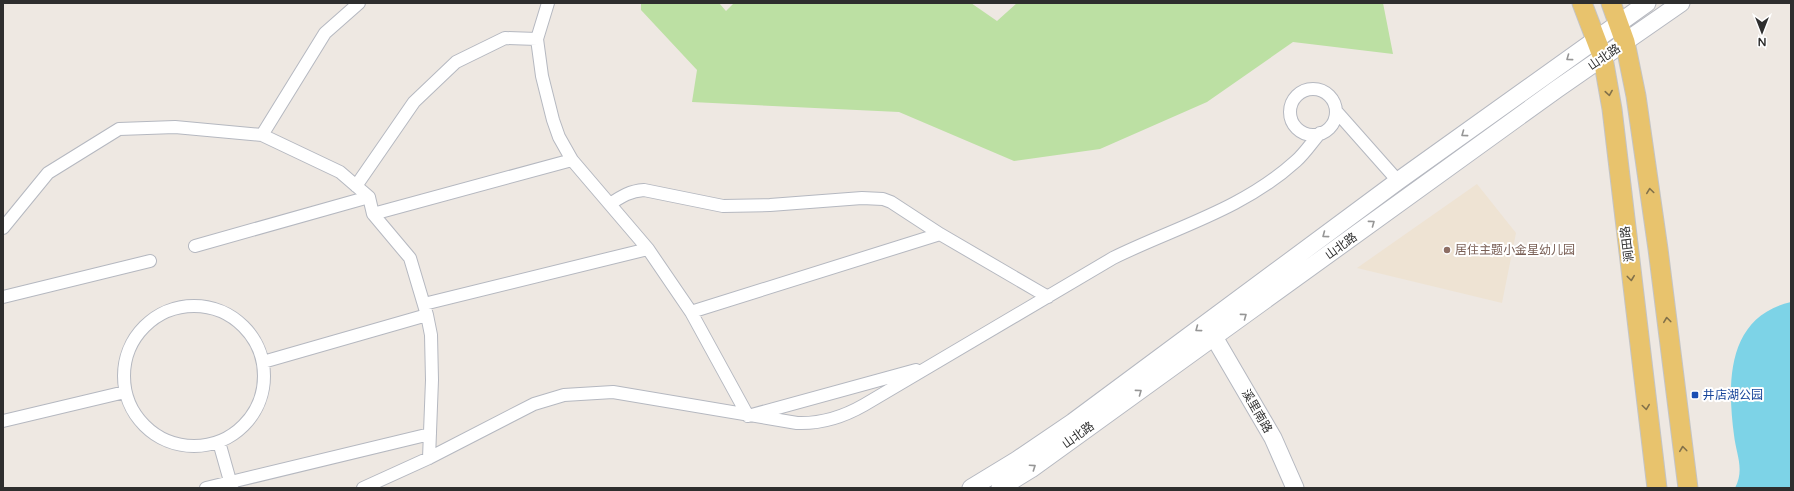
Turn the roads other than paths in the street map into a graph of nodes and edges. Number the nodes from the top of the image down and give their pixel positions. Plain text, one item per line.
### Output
1 (359, 3) edge
2 (548, 3) edge
3 (1582, 3) edge
4 (1611, 3) edge
5 (1647, 3) edge
6 (1681, 3) edge
7 (1618, 23) junction
8 (536, 39) junction
9 (1596, 39) junction
10 (1625, 42) junction
11 (1603, 58) junction
12 (1336, 111) junction
13 (1320, 133) junction
14 (262, 135) junction
15 (572, 160) junction
16 (1398, 181) junction
17 (356, 186) junction
18 (369, 197) junction
19 (610, 204) junction
20 (372, 214) junction
21 (3, 228) edge
22 (940, 234) junction
23 (195, 246) dead end
24 (648, 249) junction
25 (150, 261) dead end
26 (3, 297) edge
27 (1048, 297) junction
28 (426, 310) junction
29 (691, 312) junction
30 (1214, 338) junction
31 (263, 362) junction
32 (932, 366) junction
33 (125, 392) junction
34 (748, 416) junction
35 (3, 421) edge
36 (430, 434) junction
37 (219, 442) junction
38 (429, 458) junction
39 (231, 485) edge
40 (206, 488) edge
41 (363, 488) edge
42 (972, 488) edge
43 (1000, 488) edge
44 (1294, 488) edge
45 (1657, 488) edge
46 (1688, 488) edge

1 - 14 street
2 - 8 street
3 - 9 main road, 涧田路
4 - 7 main road
5 - 7 main road, 山北路
6 - 10 main road, 山北路
7 - 9 main road, 山北路
7 - 10 main road
8 - 15 street
8 - 17 street
9 - 11 main road, 涧田路
9 -> 16 main road, 山北路
10 - 11 main road, 山北路
46 -> 10 main road
30 -> 11 main road, 山北路
11 -> 45 main road, 涧田路
12 - 13 street
12 - 13 street
12 - 16 street
13 - 27 street
14 - 17 street
14 - 21 street
15 - 19 street
15 - 20 street
16 -> 42 main road, 山北路
17 - 18 street
18 - 20 street
18 - 23 street
19 - 22 street
19 - 24 street
20 - 28 street
22 - 27 street
22 - 29 street
24 - 28 street
24 - 29 street
25 - 26 street
27 - 32 street
28 - 31 street
28 - 36 street
29 - 34 street
43 -> 30 main road, 山北路
30 - 44 main road, 溪里南路
31 - 33 street
31 - 37 street
32 - 34 street
32 - 34 street
33 - 35 street
33 - 37 street
34 - 38 street
36 - 38 street
36 - 39 street
37 - 39 street
38 - 41 street
39 - 40 street

